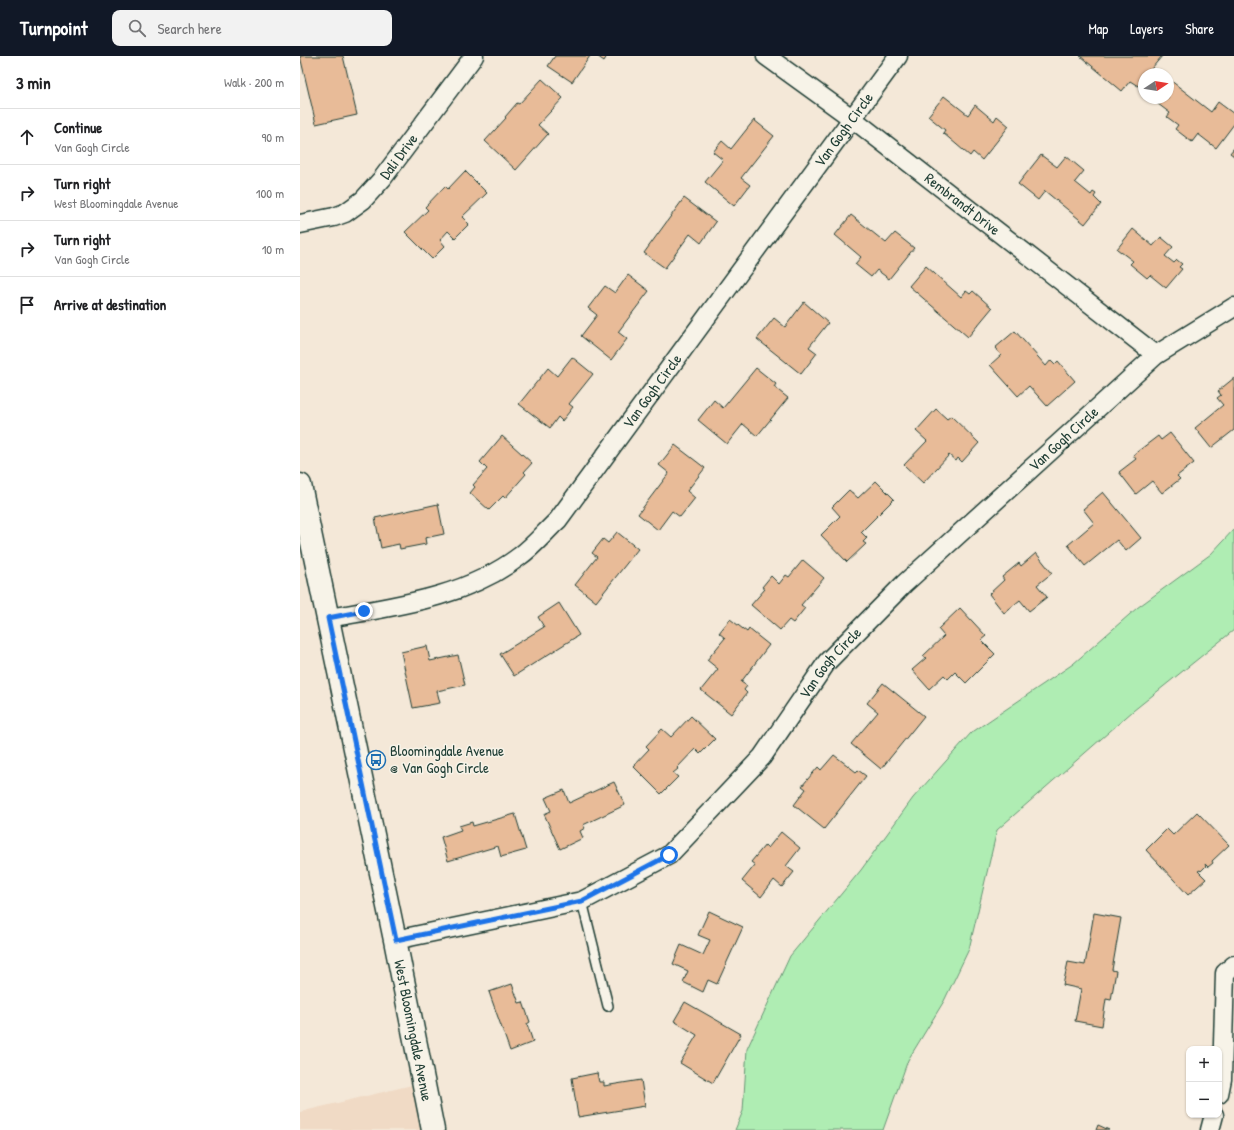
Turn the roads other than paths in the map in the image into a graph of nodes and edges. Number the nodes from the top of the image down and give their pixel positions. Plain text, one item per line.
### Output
1 (474, 56) edge
2 (766, 56) edge
3 (898, 56) edge
4 (853, 119) junction
5 (300, 224) edge
6 (1234, 308) edge
7 (1156, 355) junction
8 (300, 485) edge
9 (328, 618) junction
10 (582, 901) junction
11 (396, 940) junction
12 (1234, 965) edge
13 (608, 1006) dead end
14 (1221, 1082) edge
15 (1213, 1118) edge
16 (433, 1130) edge
17 (1210, 1130) edge

1 - 5 street, Dali Drive
2 - 4 street, Rembrandt Drive
3 - 4 street, Van Gogh Circle
4 - 7 street, Rembrandt Drive
4 - 9 street, Van Gogh Circle
6 - 7 street, Van Gogh Circle
7 - 10 street, Van Gogh Circle
8 - 9 main road, West Bloomingdale Avenue
9 - 11 main road, West Bloomingdale Avenue
10 - 11 street, Van Gogh Circle
10 - 13 lane
11 - 16 main road, West Bloomingdale Avenue
12 - 14 street
15 - 17 street

